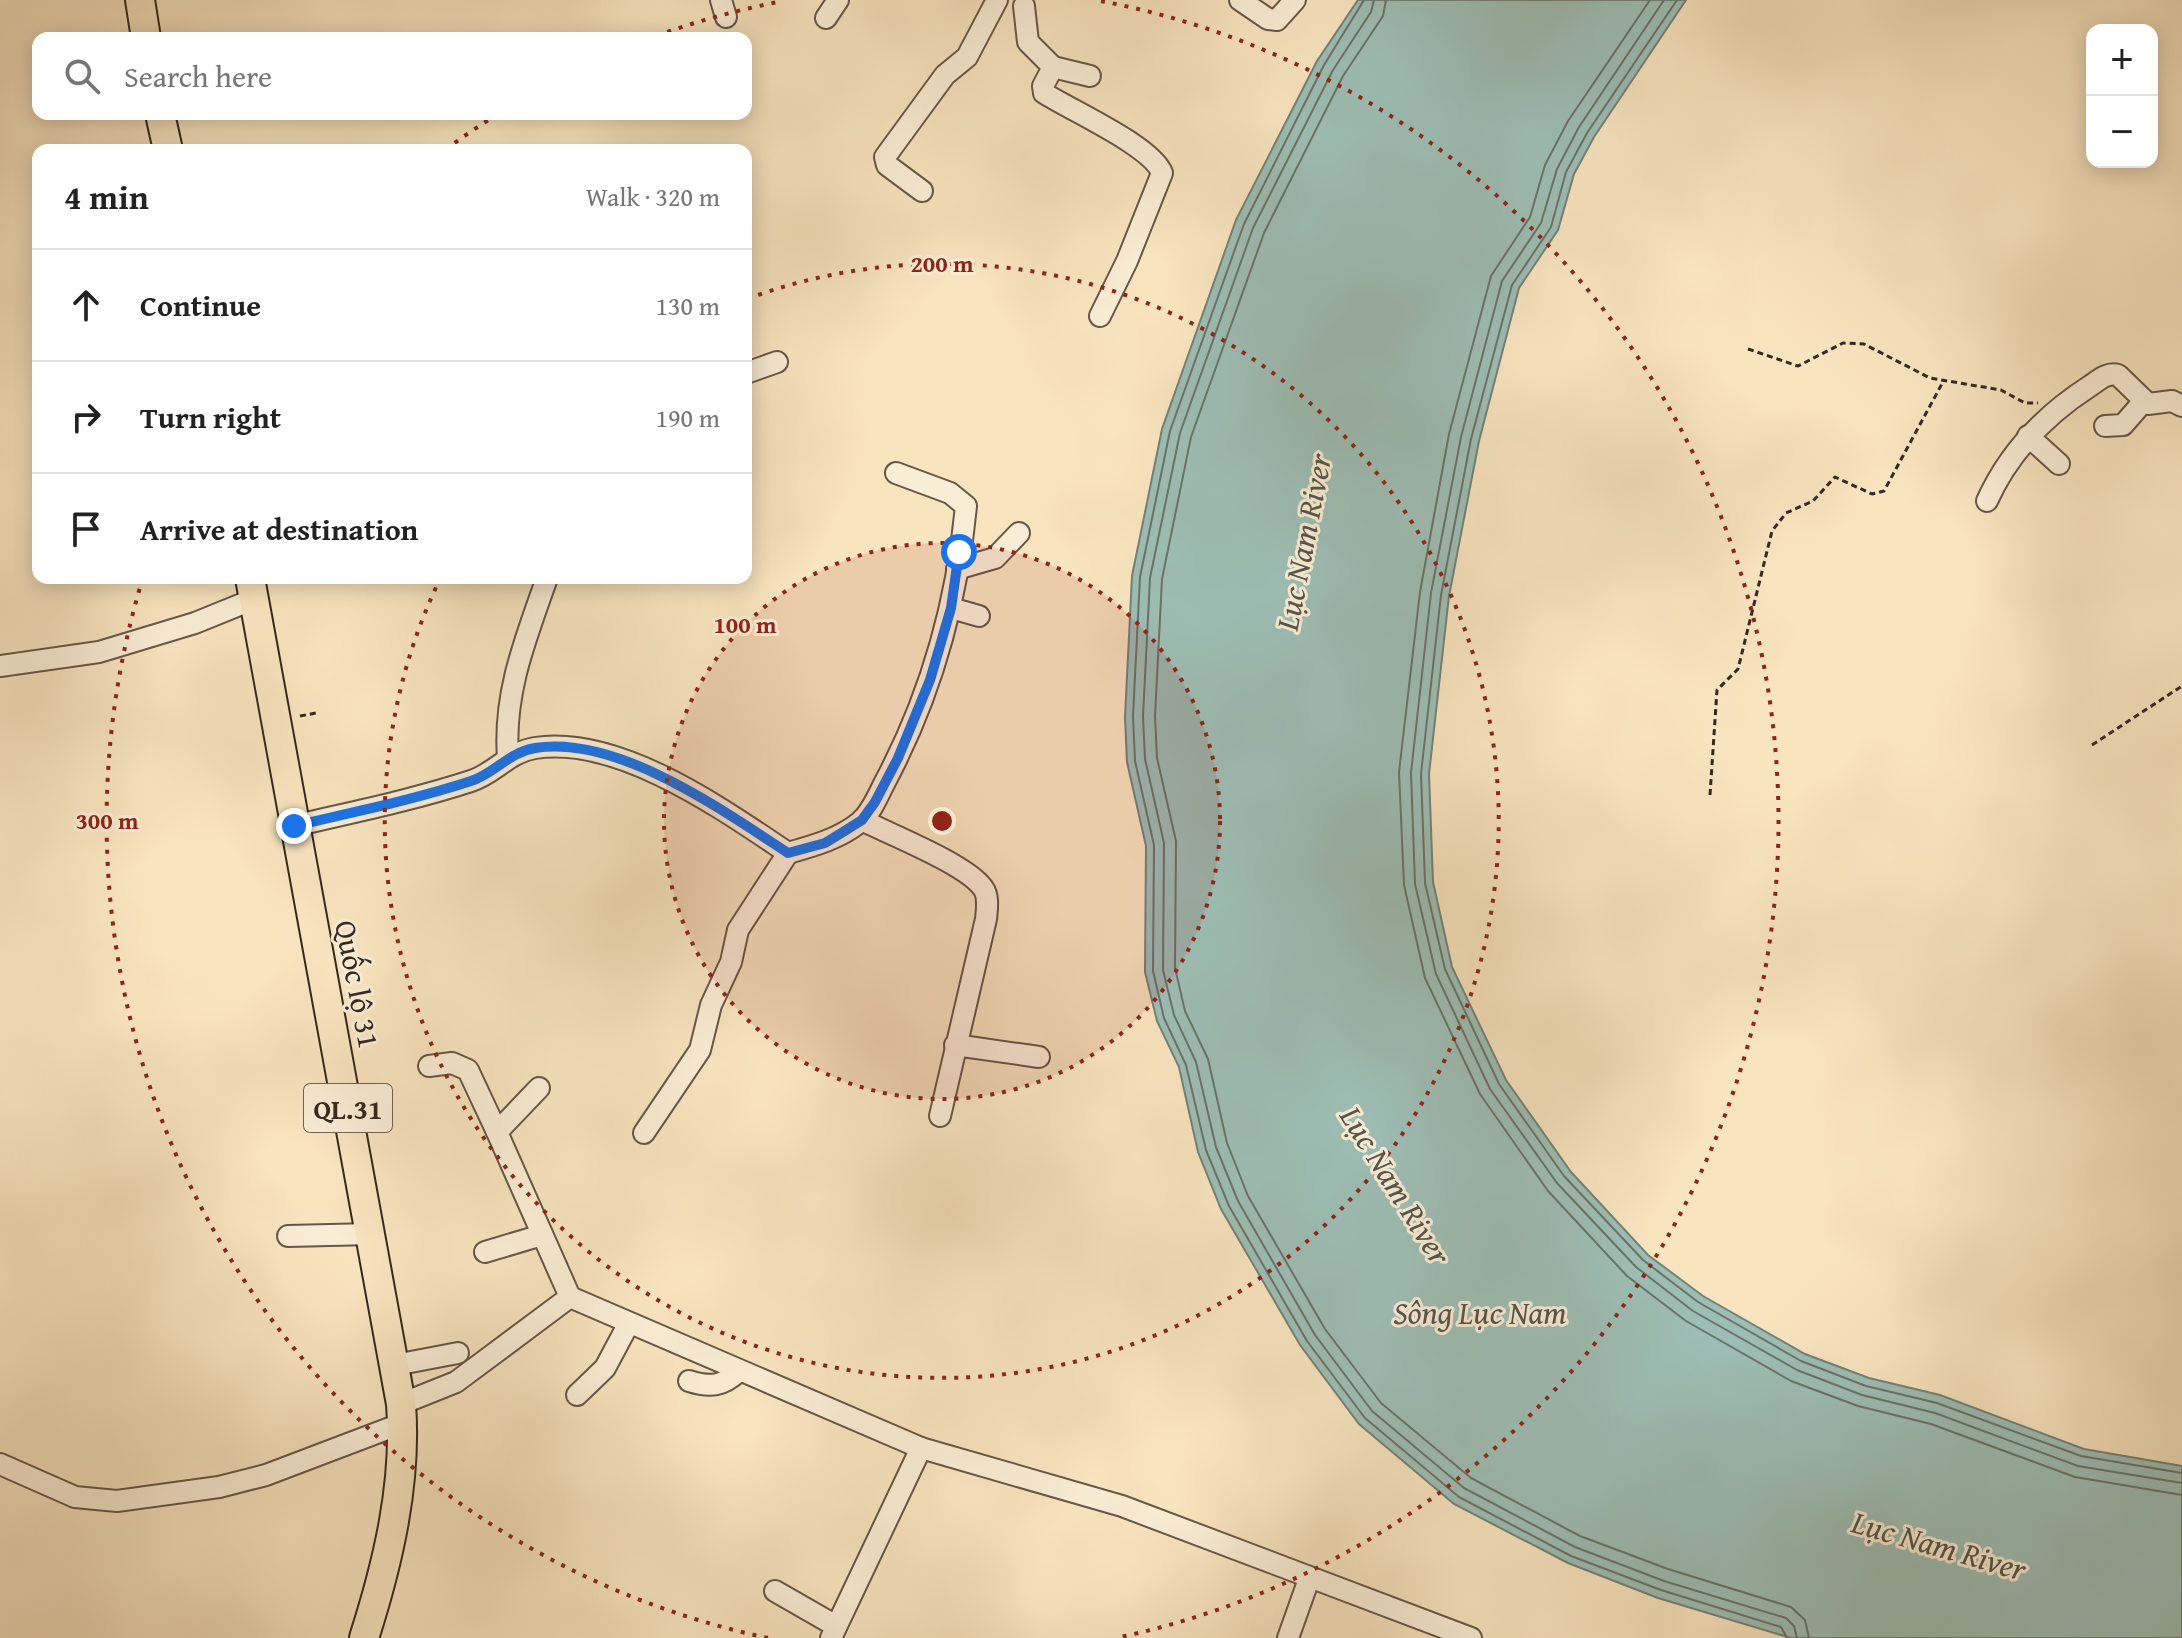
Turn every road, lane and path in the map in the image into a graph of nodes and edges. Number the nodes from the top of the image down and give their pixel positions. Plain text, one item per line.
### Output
1 (140, 0) edge
2 (838, 0) edge
3 (997, 0) edge
4 (1003, 0) edge
5 (1240, 0) edge
6 (1295, 0) edge
7 (1031, 3) edge
8 (826, 18) dead end
9 (145, 32) edge
10 (1053, 67) junction
11 (1090, 76) dead end
12 (161, 120) edge
13 (167, 144) edge
14 (922, 191) dead end
15 (1100, 316) dead end
16 (1748, 349) dead end
17 (777, 362) dead end
18 (752, 371) edge
19 (1944, 380) junction
20 (2144, 401) junction
21 (2065, 402) junction
22 (2182, 406) edge
23 (2105, 426) dead end
24 (2028, 436) junction
25 (2059, 464) dead end
26 (896, 473) dead end
27 (1987, 501) dead end
28 (1019, 533) dead end
29 (957, 569) junction
30 (545, 584) edge
31 (252, 588) edge
32 (951, 608) junction
33 (979, 616) dead end
34 (0, 666) edge
35 (2182, 686) edge
36 (2092, 745) dead end
37 (508, 758) junction
38 (1710, 795) dead end
39 (862, 820) junction
40 (294, 826) junction
41 (788, 853) junction
42 (955, 1045) junction
43 (1039, 1057) dead end
44 (429, 1066) dead end
45 (539, 1088) dead end
46 (940, 1116) dead end
47 (497, 1132) junction
48 (644, 1133) dead end
49 (372, 1234) junction
50 (542, 1235) junction
51 (288, 1236) dead end
52 (485, 1252) dead end
53 (570, 1297) junction
54 (629, 1323) junction
55 (458, 1353) dead end
56 (395, 1365) junction
57 (739, 1371) junction
58 (689, 1381) dead end
59 (577, 1395) dead end
60 (402, 1413) junction
61 (921, 1448) junction
62 (0, 1464) edge
63 (1309, 1579) junction
64 (775, 1591) dead end
65 (834, 1632) edge
66 (364, 1638) edge
67 (1288, 1638) edge
68 (1471, 1638) edge

1 - 9 highway
2 - 8 street
3 - 14 street
4 - 7 street
5 - 6 street
7 - 10 street
10 - 11 street
10 - 15 street
12 - 13 highway
16 - 19 path
17 - 18 street
19 - 21 path
19 - 38 path
20 - 21 street
20 - 22 street
20 - 23 street
21 - 24 street
24 - 25 street
24 - 27 street
26 - 29 street
28 - 29 street
29 - 32 street
30 - 37 street
31 - 34 street
31 - 40 highway, Quốc lộ 31 / QL.31
32 - 33 street
32 - 39 street
35 - 36 path
37 - 40 street
37 - 41 street
39 - 41 street
39 - 42 street
40 - 49 highway, Quốc lộ 31 / QL.31
41 - 48 street
42 - 43 street
42 - 46 street
44 - 47 street
45 - 47 street
47 - 50 street
49 - 51 street
49 - 56 highway, Quốc lộ 31 / QL.31
50 - 52 street
50 - 53 street
53 - 54 street
53 - 60 street
54 - 57 street
54 - 59 street
55 - 56 street
56 - 60 highway, Quốc lộ 31 / QL.31
57 - 58 street
57 - 61 street
60 - 62 street
60 - 66 highway, Quốc lộ 31 / QL.31
61 - 63 street
61 - 65 street
63 - 67 street
63 - 68 street
64 - 65 street

